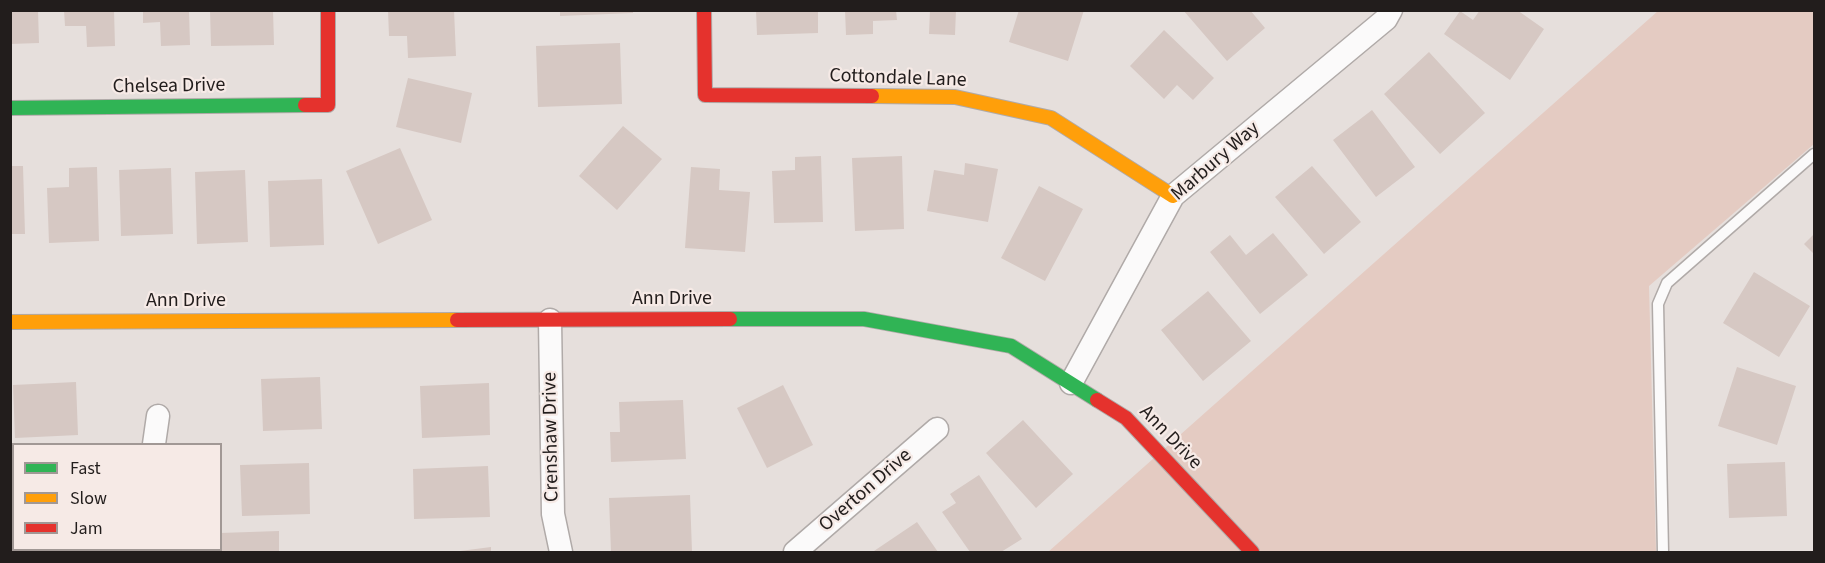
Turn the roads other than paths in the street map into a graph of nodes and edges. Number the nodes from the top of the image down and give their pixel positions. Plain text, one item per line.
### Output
1 (328, 10) edge
2 (704, 10) edge
3 (1391, 10) edge
4 (10, 108) edge
5 (1815, 154) edge
6 (1173, 196) junction
7 (550, 320) junction
8 (10, 322) edge
9 (1071, 383) junction
10 (158, 416) dead end
11 (937, 429) dead end
12 (154, 443) edge
13 (561, 552) edge
14 (795, 552) edge
15 (1252, 552) edge
16 (1663, 552) edge

1 - 4 street, Chelsea Drive
2 - 6 street, Cottondale Lane
3 - 6 street, Marbury Way
5 - 16 lane
6 - 9 street, Marbury Way
7 - 8 street, Ann Drive
7 - 9 street, Ann Drive
7 - 13 street, Crenshaw Drive
9 - 15 street, Ann Drive
10 - 12 street
11 - 14 street, Overton Drive

